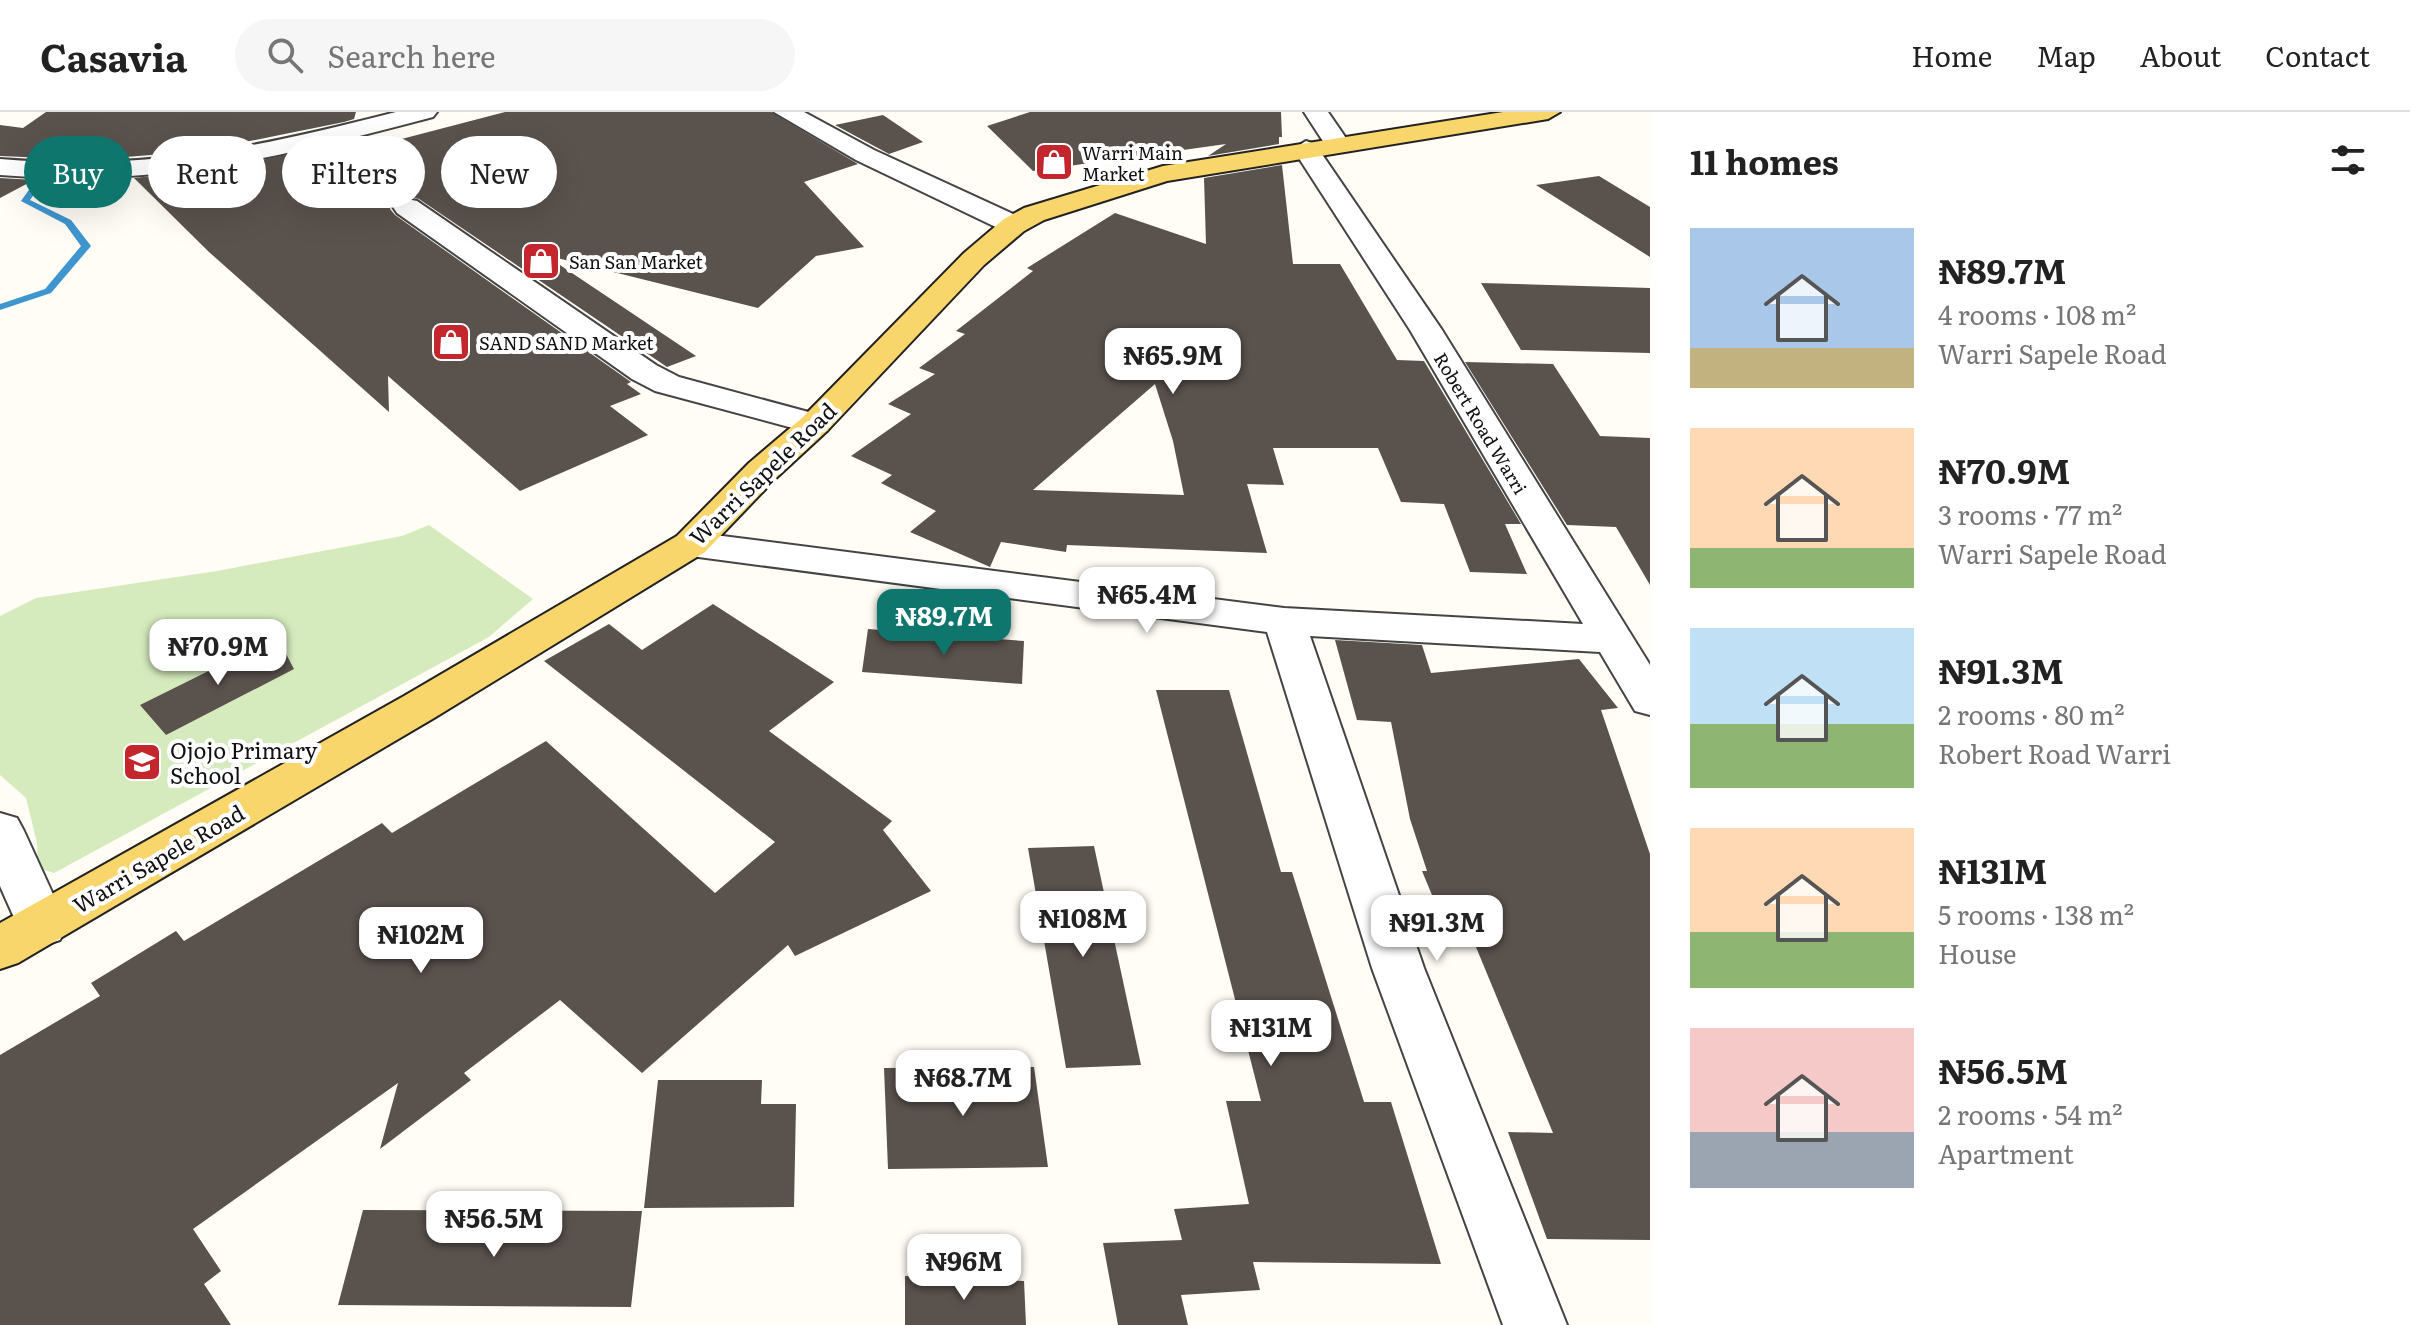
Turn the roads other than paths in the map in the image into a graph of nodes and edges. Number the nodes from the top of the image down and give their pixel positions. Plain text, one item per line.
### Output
1 (425, 112) edge
2 (786, 112) edge
3 (1316, 112) edge
4 (1548, 112) edge
5 (1322, 146) junction
6 (0, 167) edge
7 (408, 208) edge
8 (1014, 225) junction
9 (815, 424) junction
10 (691, 544) junction
11 (1284, 621) junction
12 (1612, 639) junction
13 (1650, 700) edge
14 (0, 831) edge
15 (42, 925) junction
16 (0, 948) edge
17 (1535, 1325) edge

1 - 6 street
2 - 8 street
3 - 5 street, Robert Road Warri
4 - 5 main road, Warri Sapele Road
5 - 8 main road, Warri Sapele Road
5 - 12 street, Robert Road Warri
7 - 9 street
8 - 9 main road, Warri Sapele Road
9 - 10 main road, Warri Sapele Road
10 - 11 street
10 - 15 main road, Warri Sapele Road
11 - 12 street
11 - 17 street
12 - 13 street, Robert Road Warri
14 - 15 street
15 - 16 main road, Warri Sapele Road

